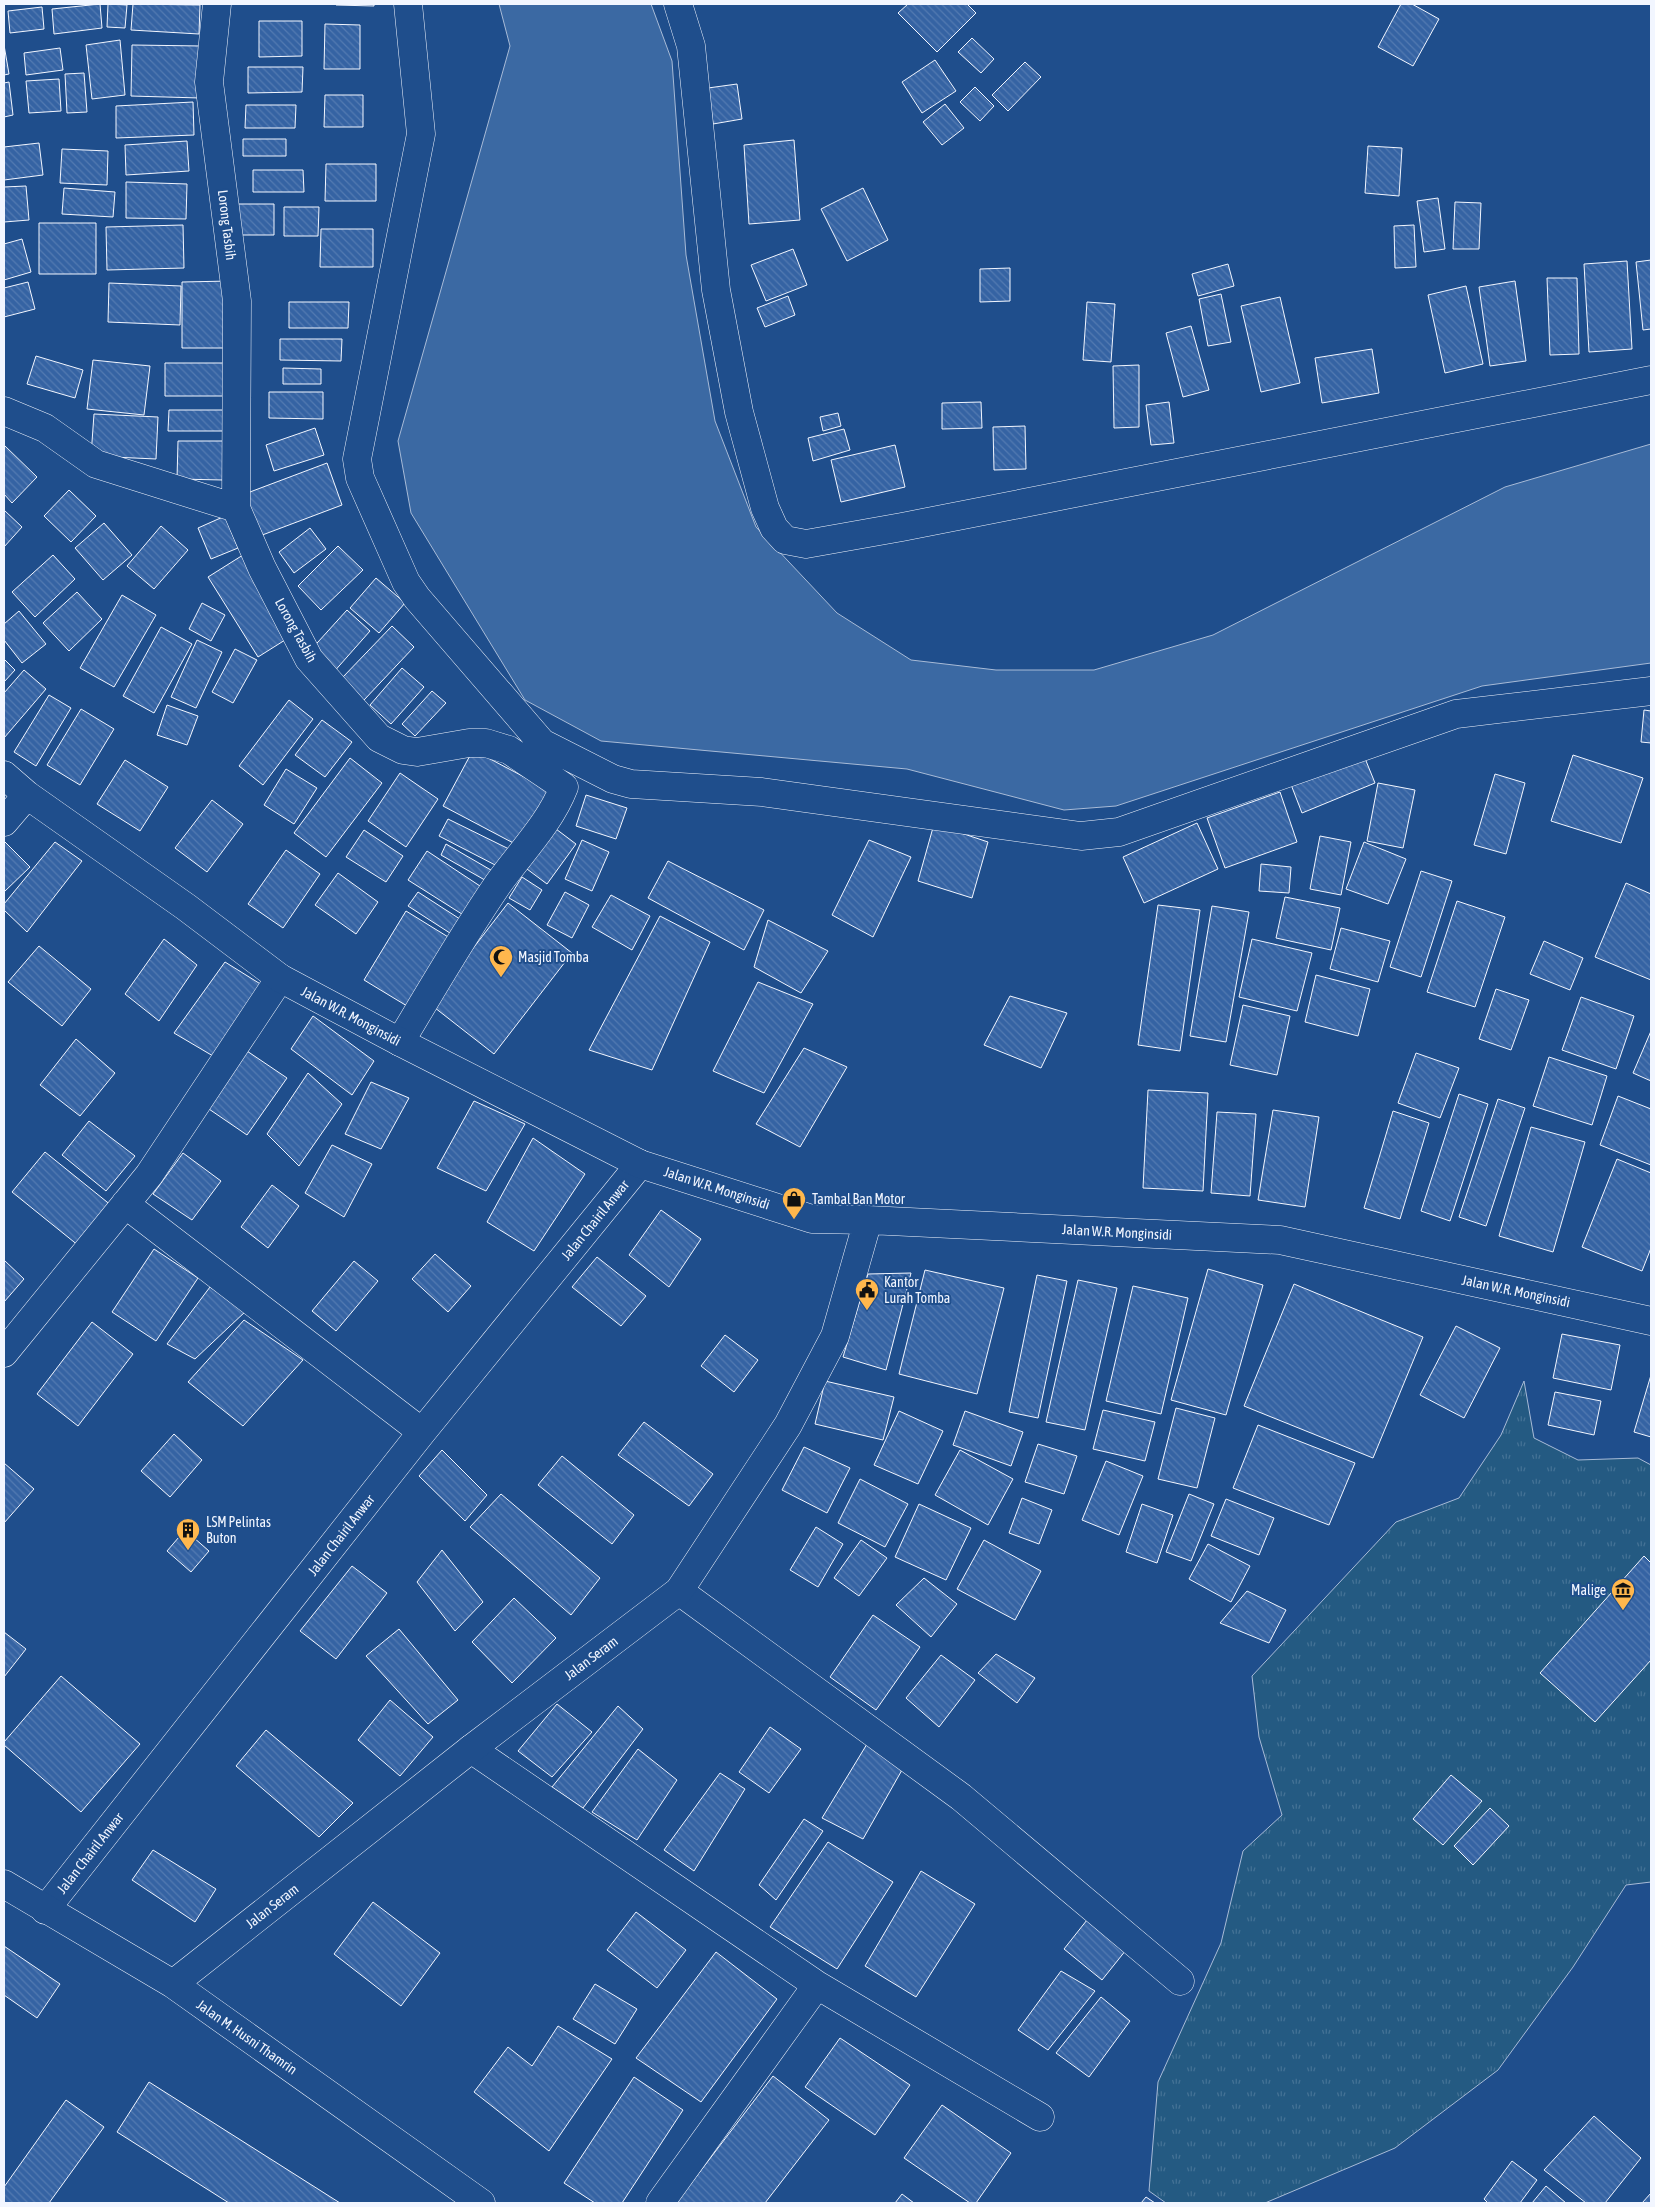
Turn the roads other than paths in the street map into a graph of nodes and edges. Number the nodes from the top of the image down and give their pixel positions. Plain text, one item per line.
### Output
1 (217, 4) edge
2 (408, 4) edge
3 (678, 4) edge
4 (1651, 380) edge
5 (4, 411) edge
6 (236, 508) junction
7 (1651, 691) edge
8 (4, 775) edge
9 (27, 796) junction
10 (4, 822) edge
11 (280, 978) junction
12 (400, 1042) junction
13 (640, 1164) junction
14 (125, 1204) junction
15 (868, 1220) junction
16 (1651, 1321) edge
17 (4, 1353) edge
18 (422, 1432) junction
19 (680, 1591) junction
20 (470, 1749) junction
21 (4, 1884) edge
22 (46, 1910) junction
23 (1180, 1981) dead end
24 (173, 1984) junction
25 (817, 1985) junction
26 (1040, 2116) dead end
27 (481, 2203) edge
28 (660, 2203) edge

1 - 6 street, Lorong Tasbih
2 - 7 street
3 - 4 street
5 - 6 street
6 - 12 street, Lorong Tasbih
8 - 9 street, Jalan W.R. Monginsidi
9 - 10 street
9 - 11 street, Jalan W.R. Monginsidi
11 - 12 street, Jalan W.R. Monginsidi
11 - 14 street
12 - 13 street, Jalan W.R. Monginsidi
13 - 15 street, Jalan W.R. Monginsidi
13 - 18 street, Jalan Chairil Anwar
14 - 17 street
14 - 18 street
15 - 16 street, Jalan W.R. Monginsidi
15 - 19 street, Jalan Seram
18 - 22 street, Jalan Chairil Anwar
19 - 20 street, Jalan Seram
19 - 23 street
20 - 24 street, Jalan Seram
20 - 25 street
21 - 22 street, Jalan M. Husni Thamrin
22 - 24 street, Jalan M. Husni Thamrin
24 - 27 street, Jalan M. Husni Thamrin
25 - 26 street
25 - 28 street

